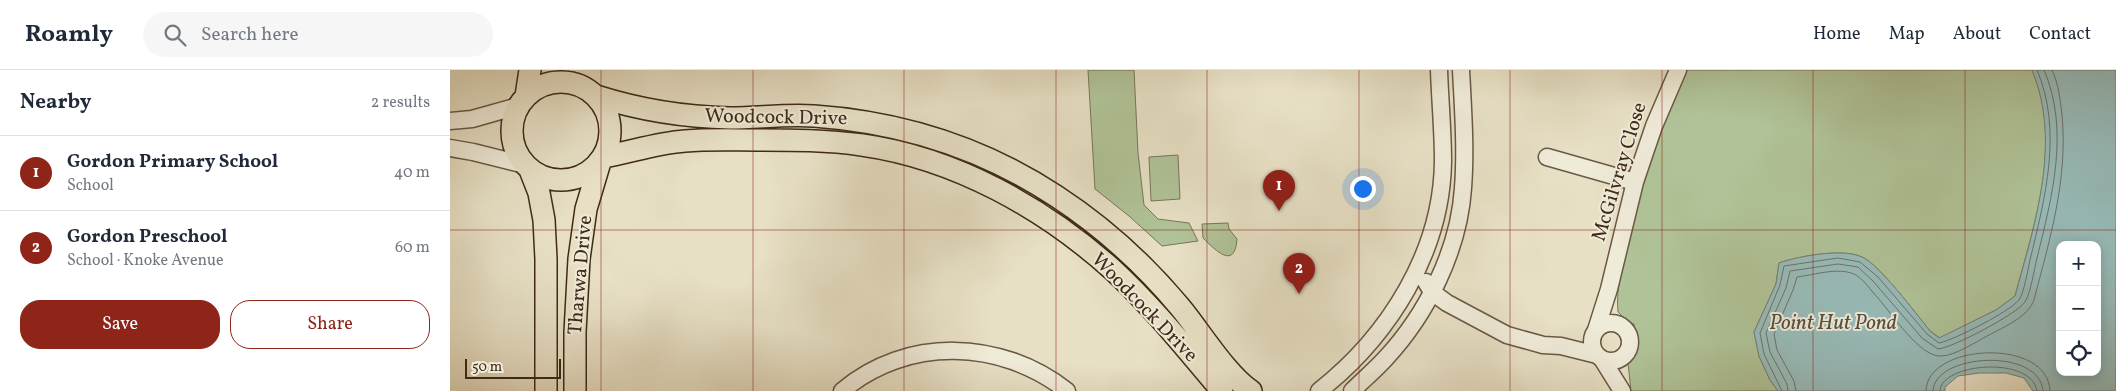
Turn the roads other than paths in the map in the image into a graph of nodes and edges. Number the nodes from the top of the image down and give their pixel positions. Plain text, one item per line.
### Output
1 (530, 70) edge
2 (582, 70) edge
3 (1438, 70) edge
4 (1461, 70) edge
5 (1678, 70) edge
6 (592, 94) junction
7 (522, 101) junction
8 (450, 121) edge
9 (450, 148) edge
10 (1547, 157) dead end
11 (602, 159) junction
12 (527, 168) junction
13 (1635, 182) junction
14 (1420, 264) junction
15 (1609, 289) junction
16 (1432, 292) junction
17 (1402, 298) junction
18 (1618, 325) junction
19 (1595, 333) junction
20 (1561, 346) junction
21 (1626, 354) junction
22 (1600, 357) junction
23 (1622, 389) edge
24 (546, 391) edge
25 (575, 391) edge
26 (842, 391) edge
27 (1067, 391) edge
28 (1222, 391) edge
29 (1250, 391) edge
30 (1319, 391) edge
31 (1352, 391) edge

1 - 7 main road
2 - 6 main road
3 - 14 street
4 - 16 street
5 - 13 street, McGilvray Close
6 - 7 main road
6 - 11 main road
6 - 29 main road, Woodcock Drive
7 - 8 street
7 - 12 main road
9 - 12 street
10 - 13 street
11 - 12 main road
11 - 25 main road, Tharwa Drive
11 - 28 main road, Woodcock Drive
12 - 24 main road, Tharwa Drive
13 - 15 street, McGilvray Close
14 - 16 street
14 - 17 street
15 - 18 street, McGilvray Close
15 - 19 street, McGilvray Close
16 - 17 street
16 - 20 street
16 - 31 street
17 - 30 street
18 - 19 street
18 - 21 street
19 - 20 street
19 - 22 street
20 - 22 street
21 - 22 street
21 - 23 street
22 - 23 street
26 - 27 street

